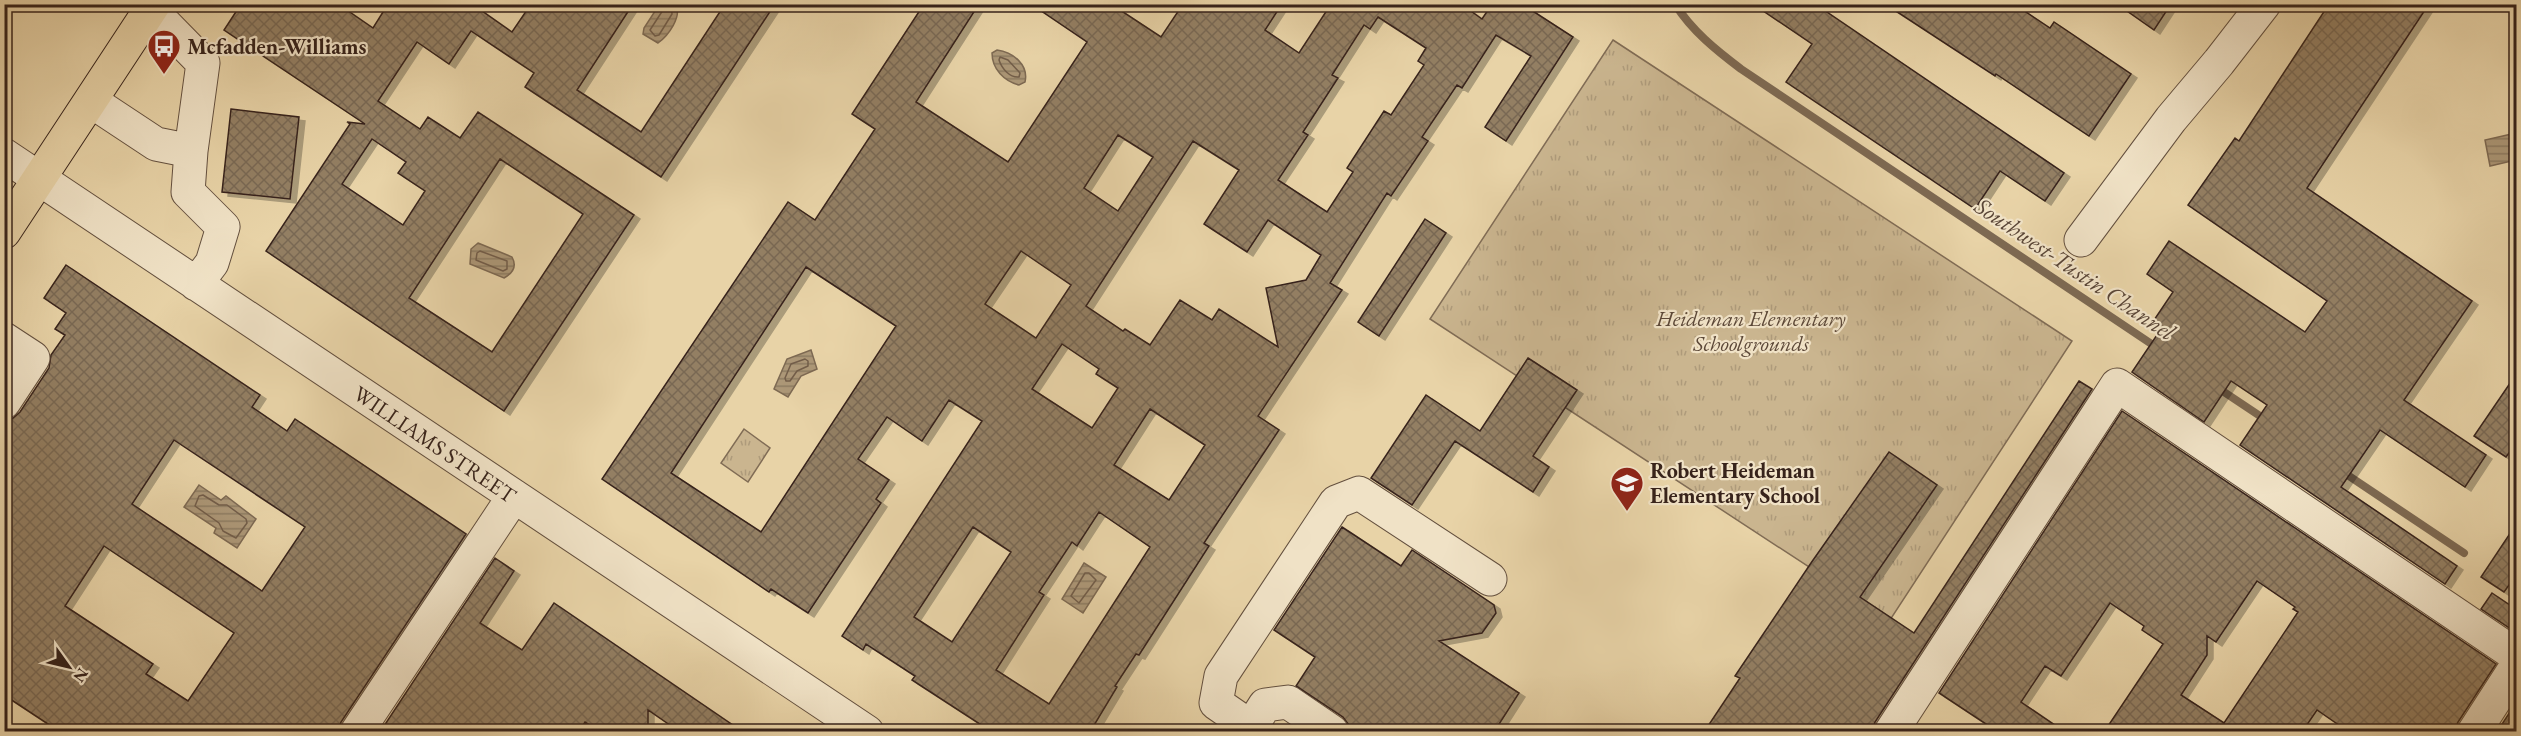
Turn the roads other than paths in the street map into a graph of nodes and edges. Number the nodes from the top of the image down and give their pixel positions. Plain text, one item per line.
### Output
1 (2264, 4) edge
2 (153, 7) edge
3 (91, 101) junction
4 (191, 151) junction
5 (4, 155) edge
6 (40, 179) junction
7 (4, 232) edge
8 (2081, 240) dead end
9 (196, 284) junction
10 (4, 339) edge
11 (4, 402) edge
12 (514, 496) junction
13 (1490, 579) dead end
14 (2517, 656) edge
15 (2517, 667) edge
16 (1902, 728) edge
17 (1254, 729) edge
18 (357, 732) edge
19 (867, 732) edge
20 (1332, 732) edge
21 (2474, 732) edge

1 - 8 street
2 - 3 main road
2 - 4 street
3 - 4 street
3 - 6 main road
4 - 9 street
5 - 6 street, WILLIAMS STREET
6 - 7 main road
6 - 9 street, WILLIAMS STREET
9 - 12 street, WILLIAMS STREET
10 - 11 street
12 - 18 street
12 - 19 street, WILLIAMS STREET
13 - 17 street
14 - 16 street
15 - 21 street
17 - 20 street

